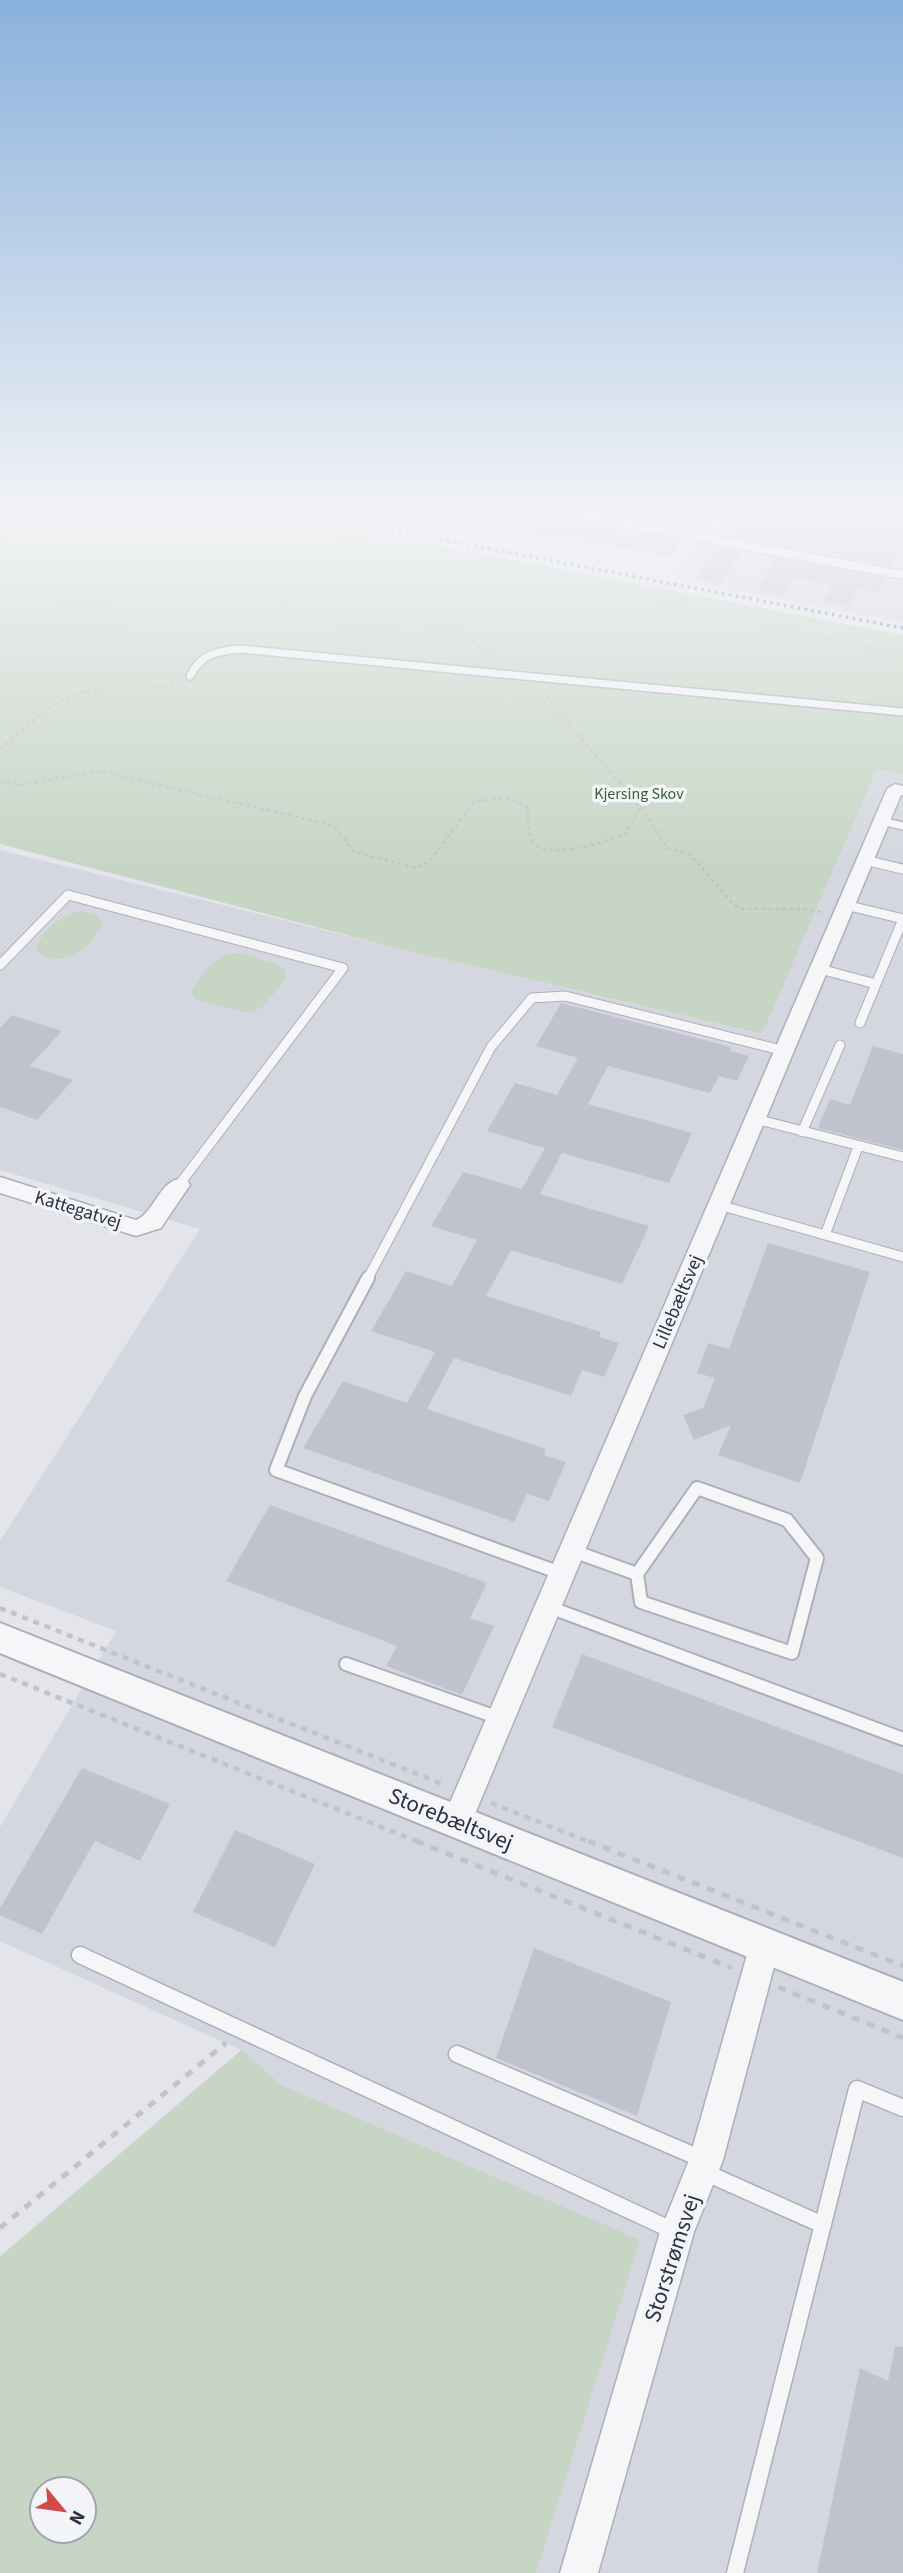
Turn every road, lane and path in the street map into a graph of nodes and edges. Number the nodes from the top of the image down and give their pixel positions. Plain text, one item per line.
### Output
1 (460, 629) edge
2 (786, 629) edge
3 (903, 655) edge
4 (190, 676) joint
5 (524, 676) junction
6 (561, 680) junction
7 (903, 712) edge
8 (0, 749) edge
9 (0, 781) edge
10 (903, 791) edge
11 (641, 807) junction
12 (892, 824) edge
13 (864, 860) junction
14 (903, 869) edge
15 (843, 910) junction
16 (903, 919) edge
17 (0, 965) edge
18 (820, 970) junction
19 (876, 984) junction
20 (860, 1023) dead end
21 (840, 1045) dead end
22 (785, 1051) junction
23 (756, 1119) junction
24 (802, 1132) junction
25 (858, 1147) junction
26 (903, 1157) edge
27 (0, 1185) edge
28 (179, 1185) joint
29 (719, 1205) junction
30 (825, 1235) junction
31 (902, 1257) edge
32 (573, 1551) junction
33 (563, 1574) junction
34 (637, 1574) junction
35 (549, 1607) junction
36 (0, 1638) edge
37 (346, 1664) dead end
38 (0, 1674) edge
39 (502, 1718) junction
40 (903, 1739) edge
41 (457, 1821) junction
42 (765, 1944) junction
43 (80, 1955) dead end
44 (757, 1978) junction
45 (903, 2001) edge
46 (242, 2030) junction
47 (903, 2038) edge
48 (457, 2054) dead end
49 (903, 2108) edge
50 (704, 2166) junction
51 (823, 2225) junction
52 (0, 2228) edge
53 (677, 2232) junction
54 (579, 2573) edge
55 (736, 2573) edge

1 - 5 path
2 - 3 path
4 - 5 lane
4 - 8 path
5 - 6 lane
6 - 7 lane
6 - 11 path
9 - 11 path
10 - 12 street, Lillebæltsvej
11 - 15 path
12 - 13 street, Lillebæltsvej
13 - 14 lane
13 - 15 street, Lillebæltsvej
15 - 16 lane
15 - 18 street, Lillebæltsvej
16 - 19 lane
17 - 28 lane
18 - 19 lane
18 - 22 street, Lillebæltsvej
19 - 20 lane
21 - 24 lane
22 - 23 street, Lillebæltsvej
22 - 33 lane
23 - 24 lane
23 - 29 street, Lillebæltsvej
24 - 25 lane
25 - 26 lane
25 - 30 lane
27 - 28 street, Kattegatvej
29 - 30 lane
29 - 32 street, Lillebæltsvej
30 - 31 lane
32 - 33 street, Lillebæltsvej
32 - 34 lane
33 - 35 street, Lillebæltsvej
34 - 34 lane
35 - 39 street, Lillebæltsvej
35 - 40 lane
36 - 41 street, Storebæltsvej
37 - 39 lane
38 - 44 path
39 - 41 street, Lillebæltsvej
41 - 42 street, Storebæltsvej
42 - 44 street, Storstrømsvej
42 - 45 street, Storebæltsvej
43 - 46 lane
44 - 47 path
44 - 50 street, Storstrømsvej
46 - 52 path
46 - 53 lane
48 - 50 lane
49 - 51 lane
50 - 51 lane
50 - 53 street, Storstrømsvej
51 - 55 lane
53 - 54 street, Storstrømsvej

